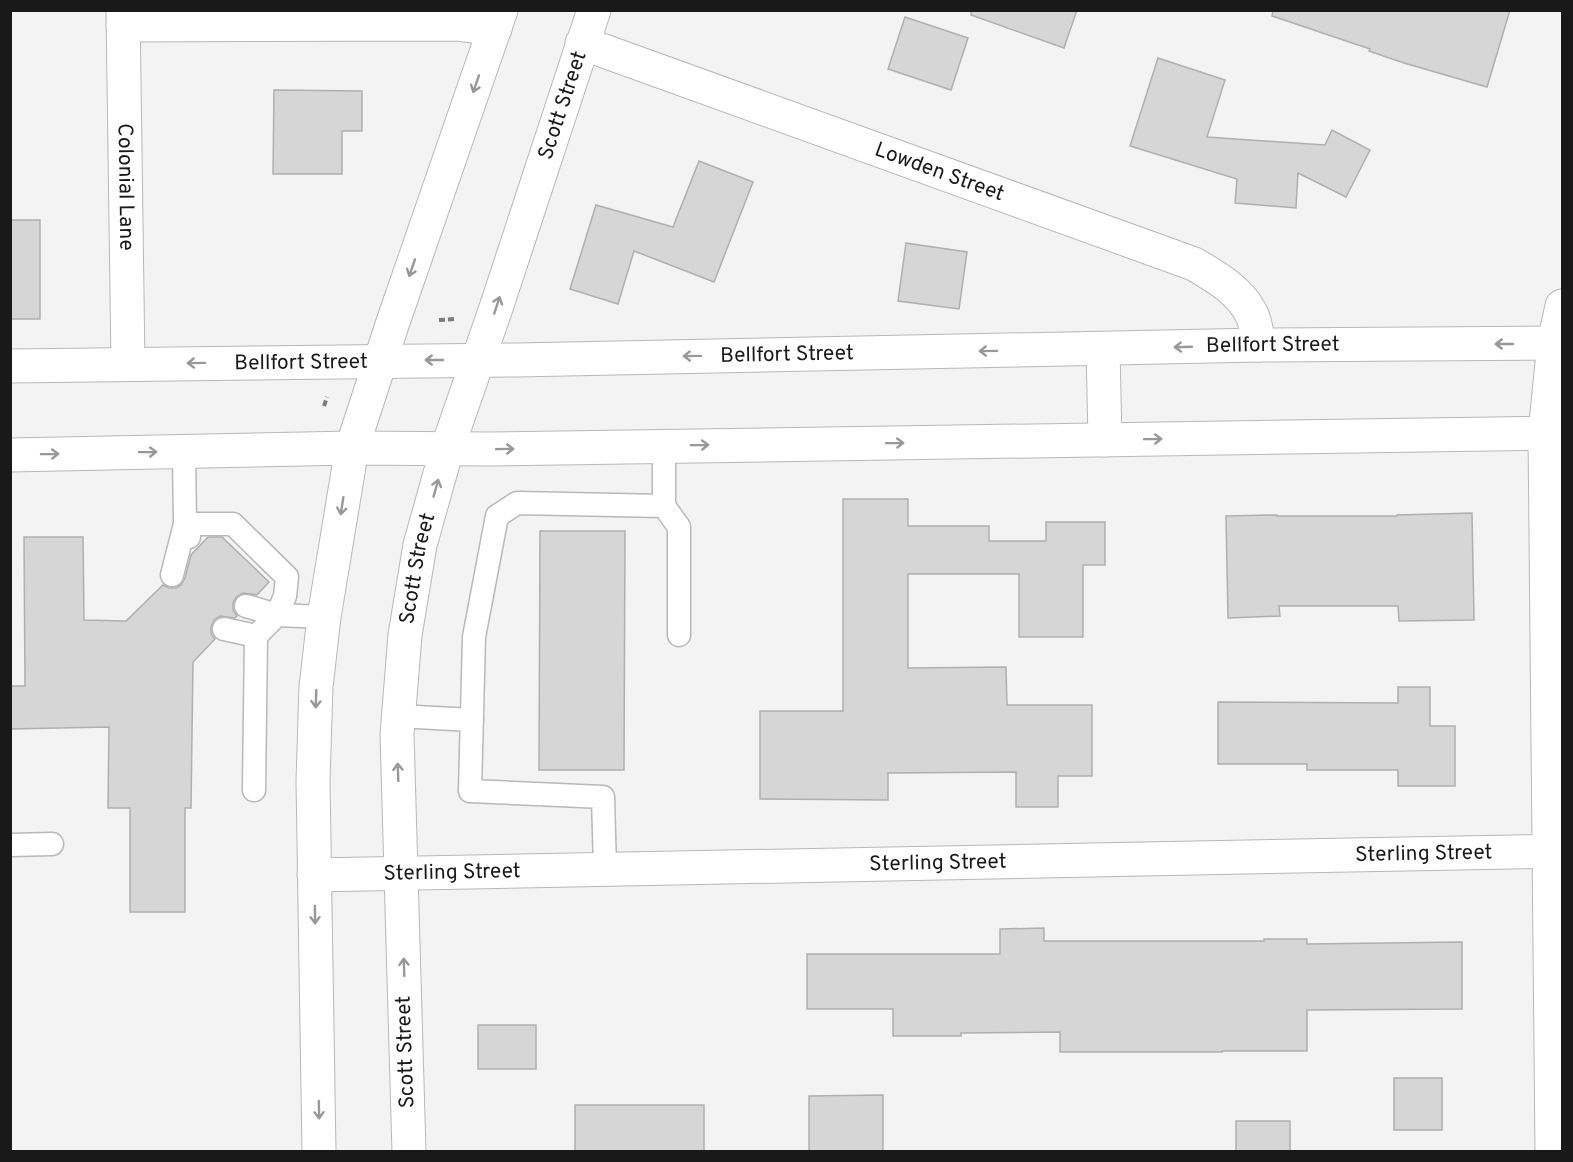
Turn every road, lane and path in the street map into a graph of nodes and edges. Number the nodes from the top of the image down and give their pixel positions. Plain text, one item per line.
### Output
1 (594, 10) edge
2 (123, 18) edge
3 (498, 20) edge
4 (582, 43) junction
5 (1563, 306) edge
6 (458, 319) dead end
7 (439, 320) dead end
8 (1558, 343) edge
9 (1259, 345) junction
10 (1103, 349) junction
11 (478, 360) junction
12 (380, 361) junction
13 (128, 364) junction
14 (10, 366) edge
15 (1554, 433) edge
16 (1105, 440) junction
17 (664, 446) junction
18 (352, 448) junction
19 (447, 449) junction
20 (184, 452) junction
21 (10, 455) edge
22 (664, 506) junction
23 (185, 524) junction
24 (194, 553) dead end
25 (172, 575) dead end
26 (246, 606) dead end
27 (277, 615) junction
28 (324, 617) junction
29 (224, 629) dead end
30 (679, 635) dead end
31 (256, 636) junction
32 (398, 716) junction
33 (472, 720) junction
34 (254, 790) dead end
35 (52, 844) dead end
36 (10, 845) edge
37 (1555, 851) edge
38 (605, 869) junction
39 (402, 873) junction
40 (314, 875) junction
41 (319, 1152) edge
42 (409, 1152) edge
43 (1552, 1152) edge

1 - 4 main road, Scott Street
2 - 3 main road
2 - 13 main road, Colonial Lane
3 -> 12 main road
4 - 9 main road, Lowden Street
11 -> 4 main road, Scott Street
5 - 8 main road
6 - 7 path
8 -> 9 main road, Bellfort Street
8 - 15 main road
9 -> 10 main road, Bellfort Street
10 -> 11 main road, Bellfort Street
10 - 16 main road
11 -> 12 main road, Bellfort Street
11 - 19 main road, Scott Street
12 -> 13 main road, Bellfort Street
12 - 18 main road
13 - 14 main road, Bellfort Street
16 -> 15 main road
15 - 37 main road
17 -> 16 main road
19 -> 17 main road
17 - 22 lane
18 - 19 main road
18 - 20 main road
18 -> 28 main road
32 -> 19 main road, Scott Street
21 -> 20 main road
20 - 23 lane
22 - 30 lane
22 - 33 lane
23 - 24 lane
23 - 25 lane
23 - 27 lane
26 - 27 lane
27 - 28 lane
27 - 31 lane
28 -> 40 main road
29 - 31 lane
31 - 34 lane
32 - 33 lane
39 -> 32 main road, Scott Street
33 - 38 lane
35 - 36 lane
37 - 38 main road, Sterling Street
37 - 43 main road
38 - 39 main road, Sterling Street
39 - 40 main road, Sterling Street
42 -> 39 main road, Scott Street
40 -> 41 main road

